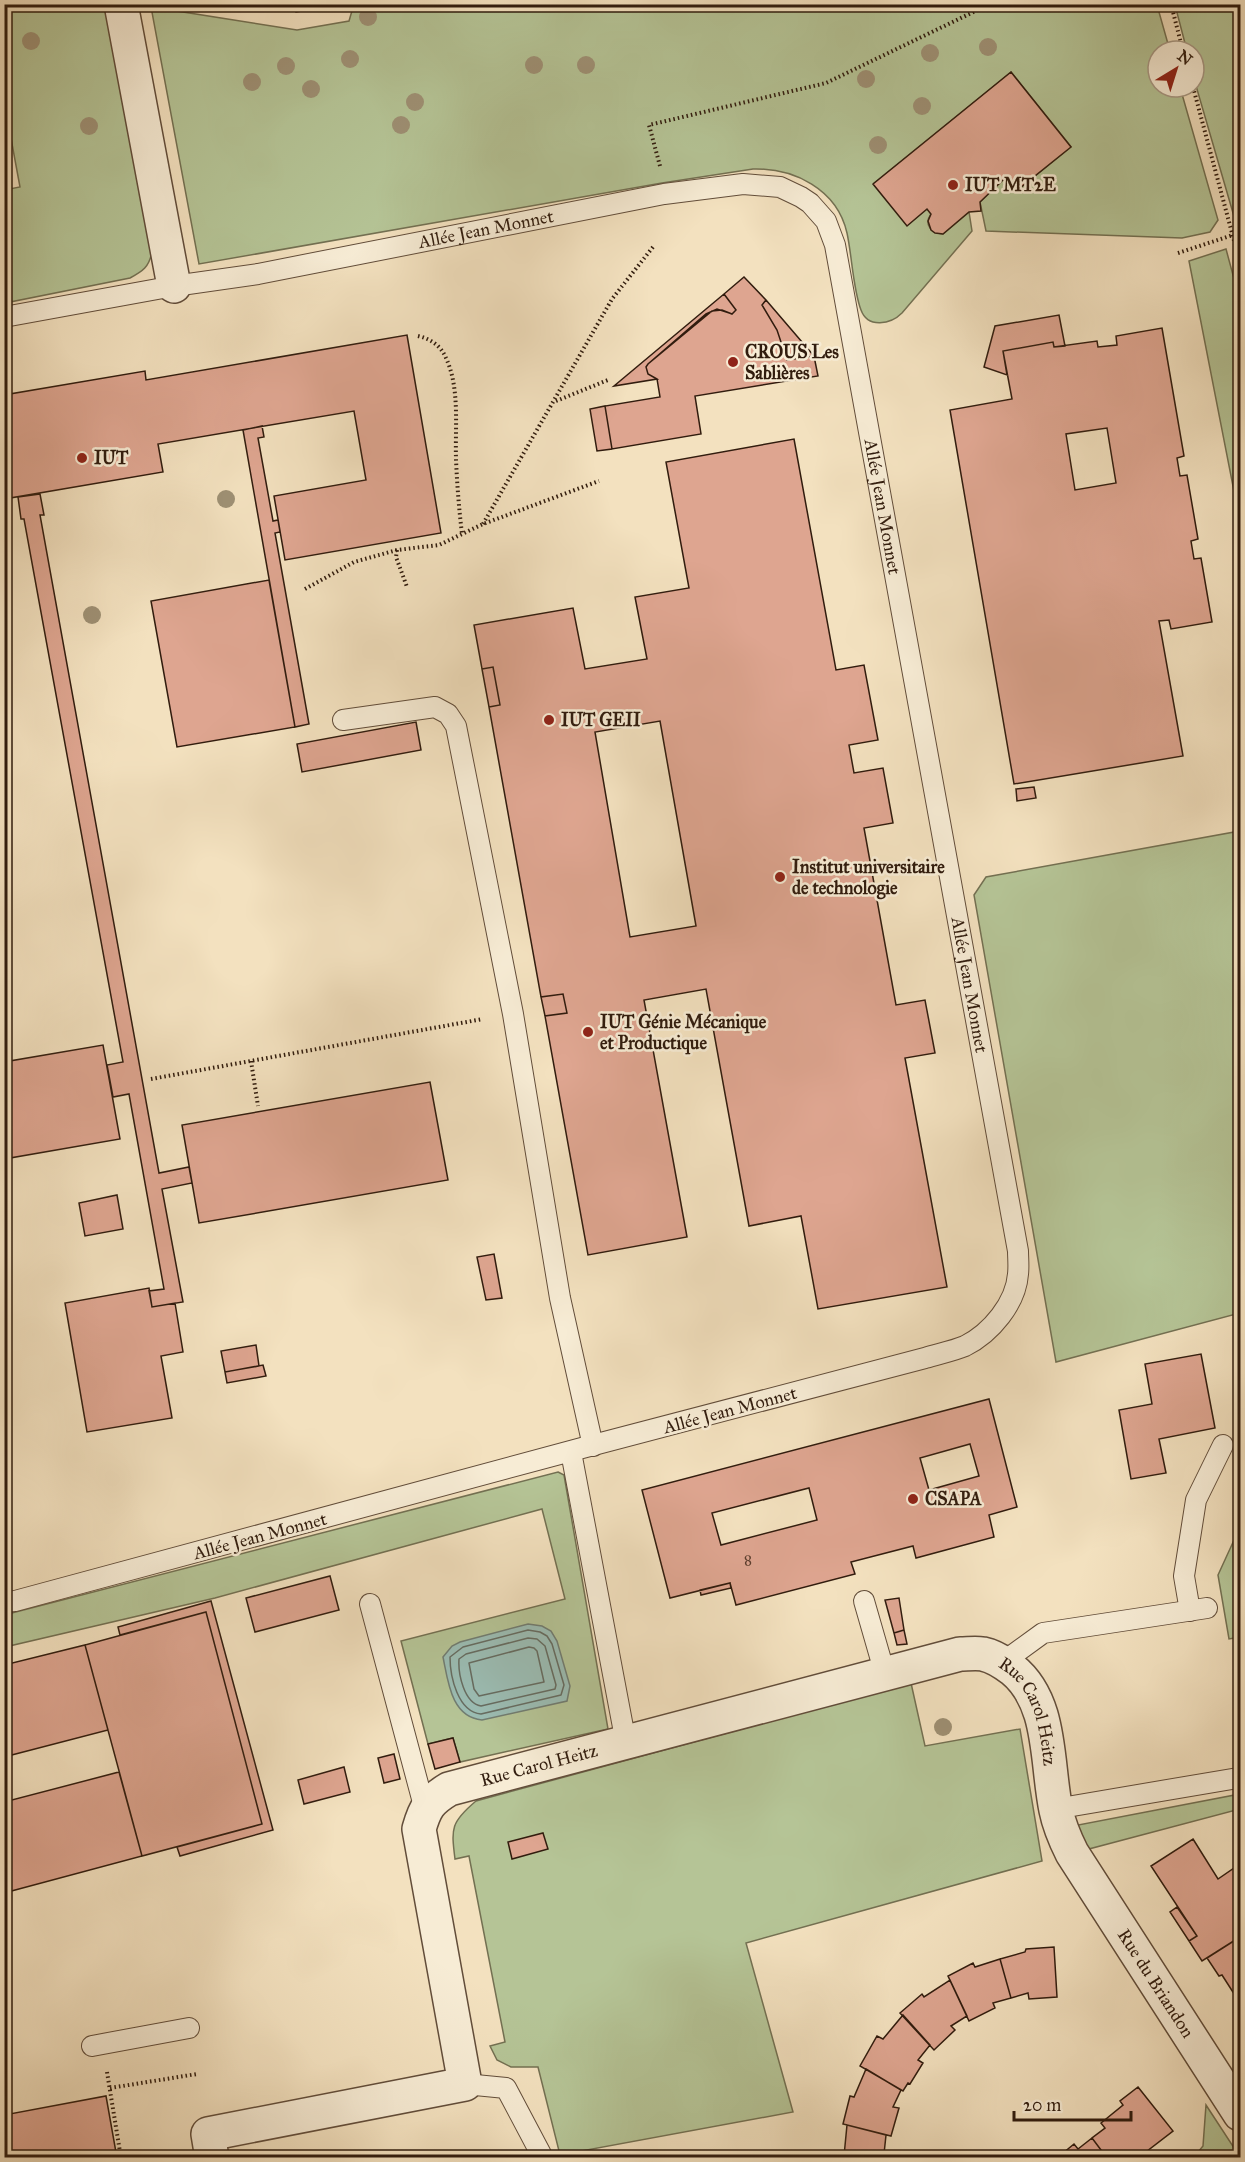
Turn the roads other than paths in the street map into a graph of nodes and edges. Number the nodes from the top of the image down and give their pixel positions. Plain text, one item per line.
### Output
1 (121, 4) edge
2 (174, 286) junction
3 (4, 317) edge
4 (343, 720) dead end
5 (1223, 1445) dead end
6 (593, 1446) junction
7 (571, 1452) junction
8 (864, 1601) dead end
9 (4, 1602) edge
10 (370, 1605) dead end
11 (1003, 1662) junction
12 (885, 1674) junction
13 (626, 1743) junction
14 (1238, 1778) dead end
15 (1055, 1809) junction
16 (425, 1810) junction
17 (1072, 1853) joint
18 (189, 2028) dead end
19 (97, 2045) road end
20 (465, 2084) junction
21 (1240, 2114) edge
22 (212, 2157) edge
23 (543, 2157) edge

1 - 2 street
2 - 3 lane, Allée Jean Monnet
2 - 6 lane, Allée Jean Monnet
4 - 6 lane
5 - 11 lane
6 - 7 lane, Allée Jean Monnet
7 - 9 lane, Allée Jean Monnet
7 - 13 lane
8 - 12 lane
10 - 16 lane
11 - 12 street, Rue Carol Heitz
11 - 15 street, Rue Carol Heitz
12 - 13 street, Rue Carol Heitz
13 - 16 street, Rue Carol Heitz
14 - 15 lane
15 - 17 street, Rue Carol Heitz
16 - 20 street
17 - 21 street, Rue du Briandon
18 - 19 lane
20 - 22 street
20 - 23 lane

